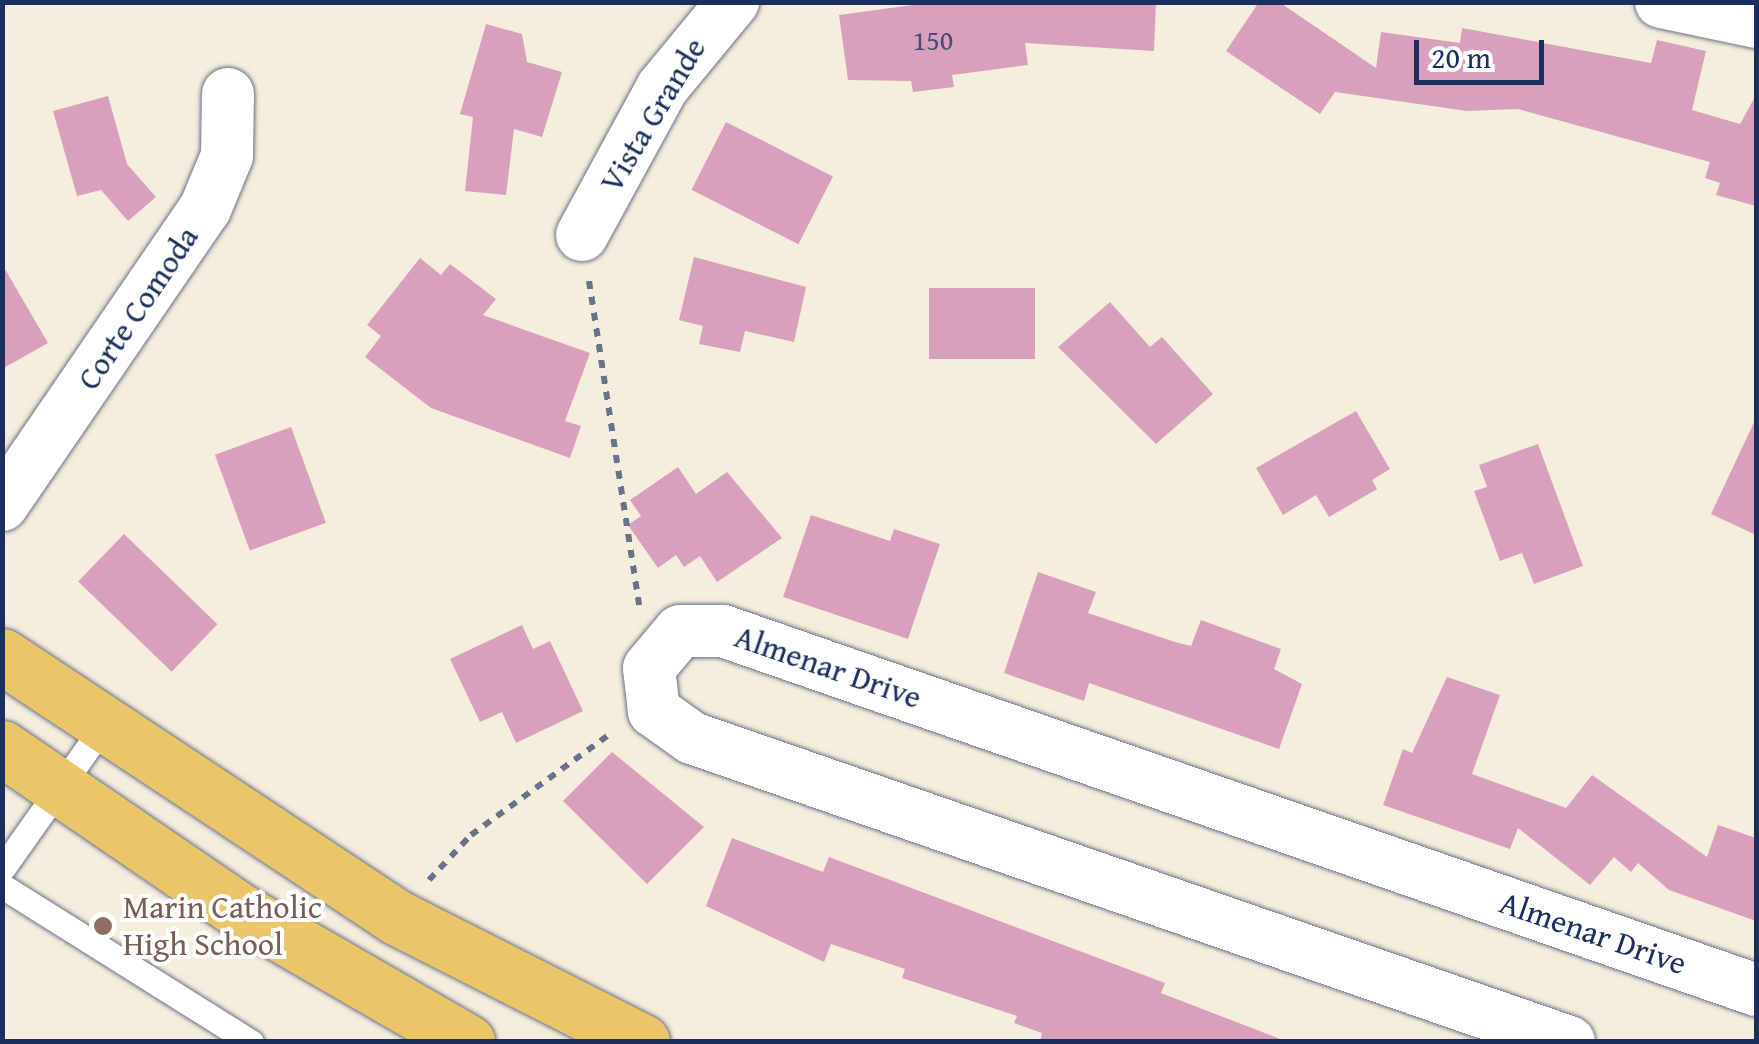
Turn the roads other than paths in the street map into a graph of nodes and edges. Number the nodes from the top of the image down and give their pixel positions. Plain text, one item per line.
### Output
1 (733, 2) edge
2 (1660, 2) edge
3 (1756, 22) edge
4 (228, 94) dead end
5 (582, 235) road end
6 (2, 505) edge
7 (2, 656) edge
8 (104, 725) junction
9 (2, 748) edge
10 (59, 786) junction
11 (2, 869) edge
12 (2, 886) edge
13 (1756, 990) edge
14 (251, 1042) edge
15 (467, 1042) edge
16 (642, 1042) edge
17 (1569, 1042) edge

1 - 5 street, Vista Grande
2 - 3 street
4 - 6 street, Corte Comoda
7 - 8 main road
8 - 10 lane
8 - 16 main road
9 - 10 main road
10 - 11 lane
10 - 15 main road
12 - 14 lane
13 - 17 street, Almenar Drive

